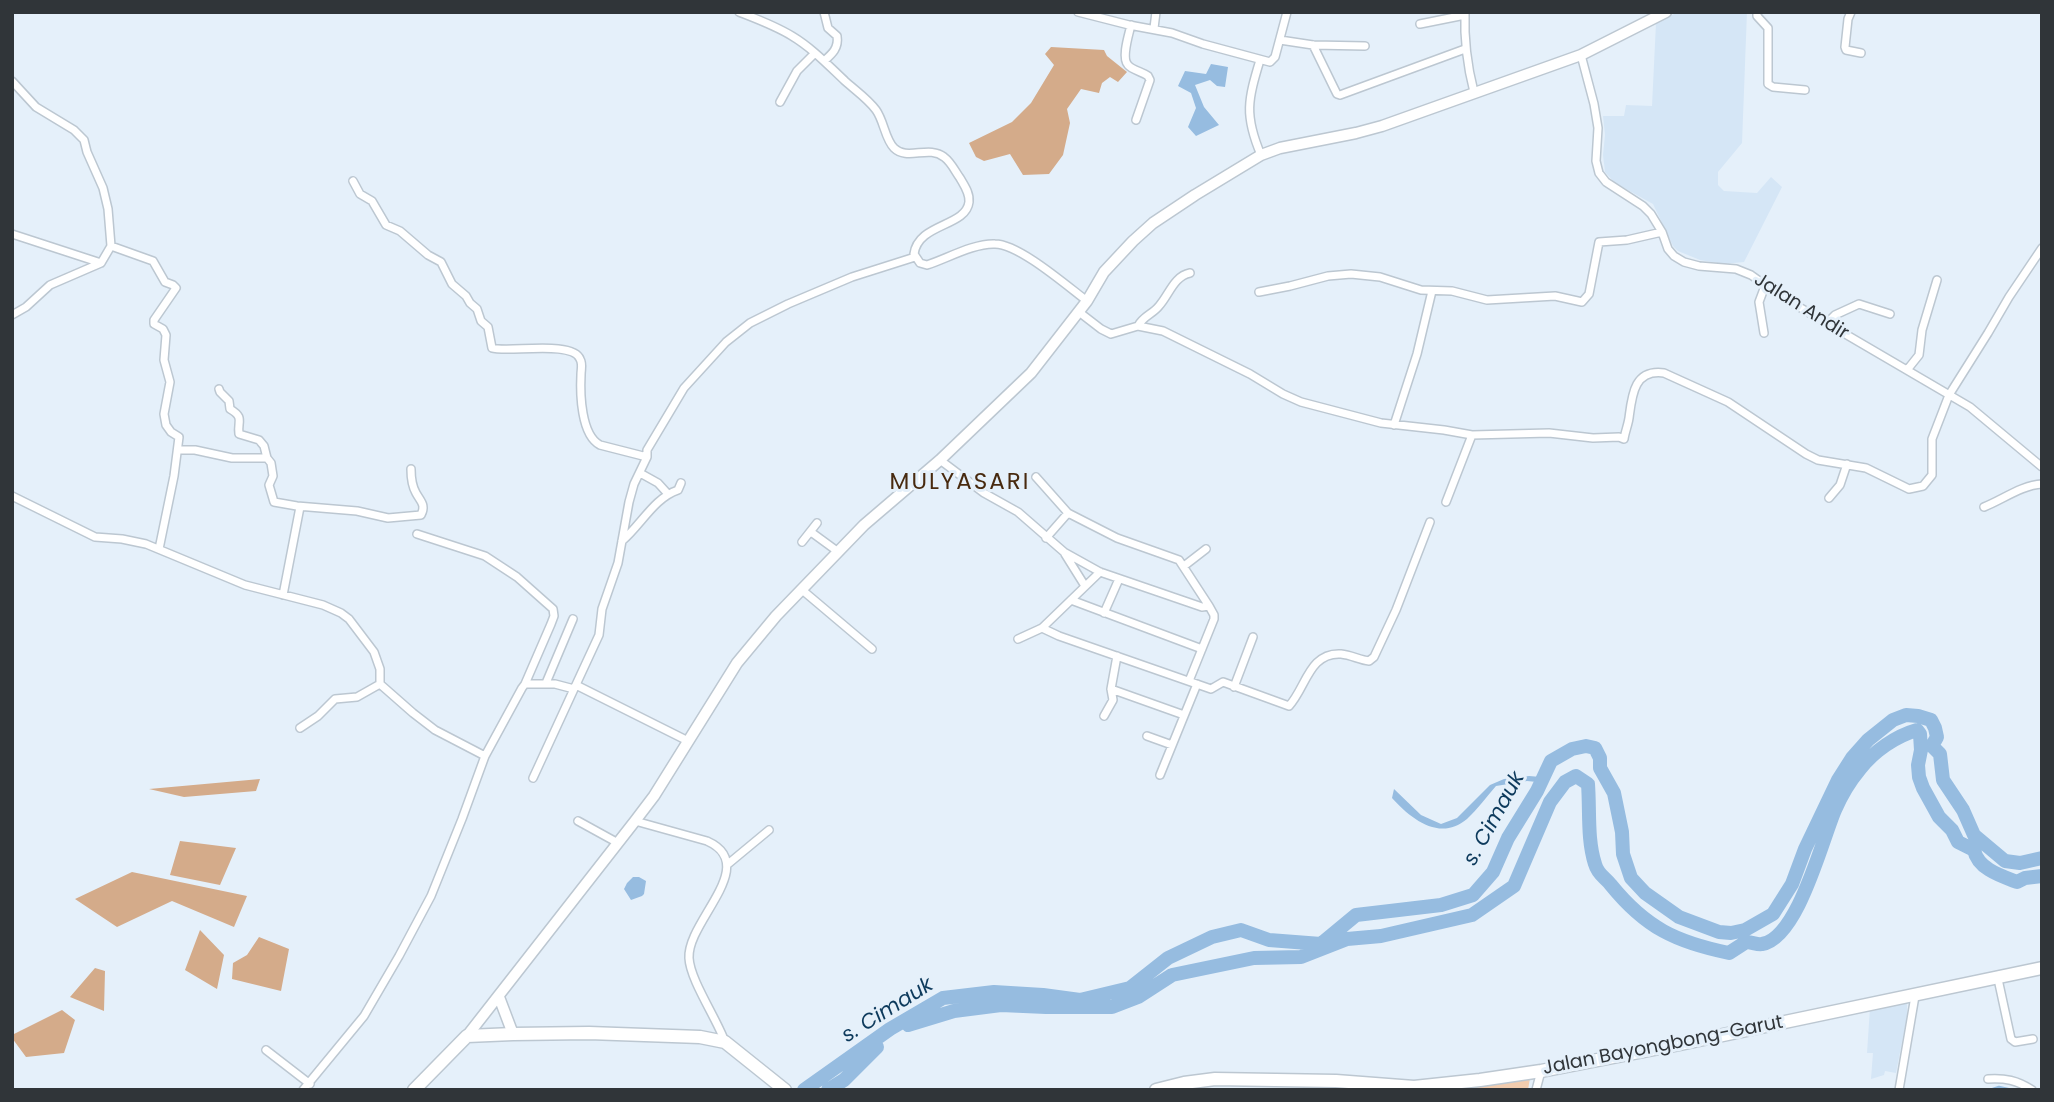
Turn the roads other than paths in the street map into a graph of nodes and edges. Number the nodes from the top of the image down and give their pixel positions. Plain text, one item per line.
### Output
1 (739, 12) edge
2 (824, 12) edge
3 (1078, 12) edge
4 (1156, 12) edge
5 (1287, 12) edge
6 (1666, 12) edge
7 (1757, 12) edge
8 (1851, 12) edge
9 (1465, 14) edge
10 (1420, 24) dead end
11 (1131, 26) junction
12 (1154, 28) junction
13 (1280, 40) junction
14 (1313, 44) junction
15 (1365, 46) dead end
16 (1465, 49) junction
17 (1861, 52) dead end
18 (816, 53) junction
19 (1581, 55) junction
20 (1260, 60) junction
21 (824, 61) junction
22 (12, 80) edge
23 (1805, 90) dead end
24 (1474, 92) junction
25 (780, 102) dead end
26 (1136, 120) dead end
27 (1261, 155) junction
28 (353, 181) dead end
29 (1662, 232) junction
30 (12, 234) edge
31 (111, 246) junction
32 (2042, 248) edge
33 (915, 257) junction
34 (101, 263) junction
35 (1190, 273) dead end
36 (1937, 280) dead end
37 (1765, 286) junction
38 (1432, 291) junction
39 (1259, 292) dead end
40 (1087, 301) junction
41 (1079, 312) junction
42 (1891, 314) dead end
43 (12, 315) edge
44 (1827, 323) junction
45 (1138, 326) junction
46 (1764, 333) dead end
47 (1906, 370) junction
48 (219, 389) dead end
49 (1949, 395) junction
50 (1394, 425) junction
51 (1472, 435) junction
52 (178, 450) junction
53 (647, 457) junction
54 (267, 458) junction
55 (940, 460) junction
56 (1847, 464) junction
57 (2042, 467) edge
58 (411, 469) dead end
59 (640, 473) junction
60 (1036, 477) dead end
61 (681, 483) dead end
62 (2042, 484) edge
63 (668, 494) junction
64 (12, 496) edge
65 (1829, 498) dead end
66 (1446, 502) dead end
67 (300, 507) junction
68 (1984, 507) dead end
69 (1068, 513) junction
70 (1430, 522) dead end
71 (817, 523) dead end
72 (811, 532) junction
73 (417, 534) dead end
74 (1046, 538) junction
75 (622, 541) junction
76 (802, 542) dead end
77 (159, 549) junction
78 (1206, 549) dead end
79 (837, 551) junction
80 (1064, 552) junction
81 (1184, 566) junction
82 (1100, 572) junction
83 (1119, 579) junction
84 (1085, 586) junction
85 (801, 589) junction
86 (284, 595) junction
87 (1071, 600) junction
88 (1209, 606) junction
89 (1104, 613) junction
90 (573, 619) dead end
91 (1042, 628) junction
92 (1252, 636) dead end
93 (1018, 639) dead end
94 (872, 649) dead end
95 (1202, 649) junction
96 (1117, 656) junction
97 (1193, 682) junction
98 (546, 683) junction
99 (380, 684) junction
100 (525, 684) junction
101 (575, 687) junction
102 (1234, 687) junction
103 (1111, 689) junction
104 (1184, 715) junction
105 (1104, 716) dead end
106 (300, 728) dead end
107 (1147, 736) dead end
108 (688, 741) junction
109 (1172, 745) junction
110 (485, 757) junction
111 (1160, 775) dead end
112 (533, 778) dead end
113 (578, 821) dead end
114 (635, 821) junction
115 (769, 830) dead end
116 (618, 843) junction
117 (728, 864) junction
118 (2042, 968) edge
119 (1998, 979) junction
120 (1915, 996) junction
121 (499, 997) junction
122 (513, 1034) junction
123 (467, 1036) junction
124 (2033, 1039) dead end
125 (725, 1042) junction
126 (266, 1050) dead end
127 (1541, 1070) junction
128 (1988, 1079) dead end
129 (780, 1085) edge
130 (1181, 1086) edge
131 (307, 1087) edge
132 (1428, 1088) edge
133 (414, 1090) edge
134 (1156, 1090) edge
135 (1536, 1090) edge
136 (1899, 1090) edge
137 (2032, 1090) edge

1 - 18 street
2 - 21 street
3 - 11 street
4 - 12 street
5 - 13 street
6 - 19 main road
7 - 23 street
8 - 17 street
9 - 10 street
9 - 16 street
11 - 12 street
11 - 26 street
12 - 20 street
13 - 14 street
13 - 20 street
14 - 15 street
14 - 16 street
16 - 24 street
18 - 21 street
18 - 25 street
19 - 24 main road
19 - 29 street, Jalan Andir
20 - 27 street
21 - 33 street
22 - 31 street
24 - 27 main road
27 - 40 main road
28 - 53 street
29 - 37 street, Jalan Andir
29 - 38 street
30 - 34 street
31 - 34 street
31 - 52 street
32 - 49 street
33 - 40 street
33 - 53 street
34 - 43 street
35 - 45 street
36 - 47 street
37 - 44 street, Jalan Andir
37 - 46 street
38 - 39 street
38 - 50 street
40 - 41 main road
41 - 45 street
41 - 55 main road
42 - 44 street
44 - 47 street, Jalan Andir
45 - 50 street
47 - 49 street, Jalan Andir
48 - 54 street
49 - 56 street
49 - 57 street, Jalan Andir
50 - 51 street
51 - 56 street
51 - 66 street
52 - 54 street
52 - 77 street
53 - 59 street
54 - 67 street
55 - 74 street
55 - 79 main road
56 - 65 street
58 - 67 street
59 - 63 street
59 - 75 street
60 - 69 street
61 - 63 street
62 - 68 street
63 - 75 street
64 - 77 street
67 - 86 street
69 - 74 street
69 - 81 street
70 - 102 street
71 - 72 street
72 - 76 street
72 - 79 street
73 - 100 street
74 - 80 street
75 - 101 street
77 - 86 street
78 - 81 street
79 - 85 main road
80 - 82 street
80 - 84 street
81 - 88 street
82 - 83 street
82 - 84 street
83 - 88 street
83 - 89 street
84 - 87 street
85 - 94 street
85 - 108 main road
86 - 99 street
87 - 89 street
87 - 91 street
88 - 95 street
89 - 95 street
90 - 98 street
91 - 93 street
91 - 96 street
92 - 102 street
95 - 97 street
96 - 97 street
96 - 103 street
97 - 102 street
97 - 104 street
98 - 100 street
98 - 101 street
99 - 106 street
99 - 110 street
100 - 110 street
101 - 108 street
101 - 112 street
103 - 104 street
103 - 105 street
104 - 109 street
107 - 109 street
108 - 114 main road
109 - 111 street
110 - 131 street
113 - 116 street
114 - 116 main road
114 - 117 street
115 - 117 street
116 - 121 main road
117 - 125 street
118 - 119 main road, Jalan Bayongbong-Garut
119 - 120 main road, Jalan Bayongbong-Garut
119 - 124 street
120 - 127 main road, Jalan Bayongbong-Garut
120 - 136 street
121 - 122 main road
121 - 123 main road
122 - 123 main road
122 - 125 main road
123 - 133 main road
125 - 129 main road
126 - 131 street
127 - 132 main road, Jalan Bayongbong-Garut
127 - 135 street
128 - 137 street
130 - 132 main road, Jalan Bayongbong-Garut
130 - 134 main road, Jalan Bayongbong-Garut

